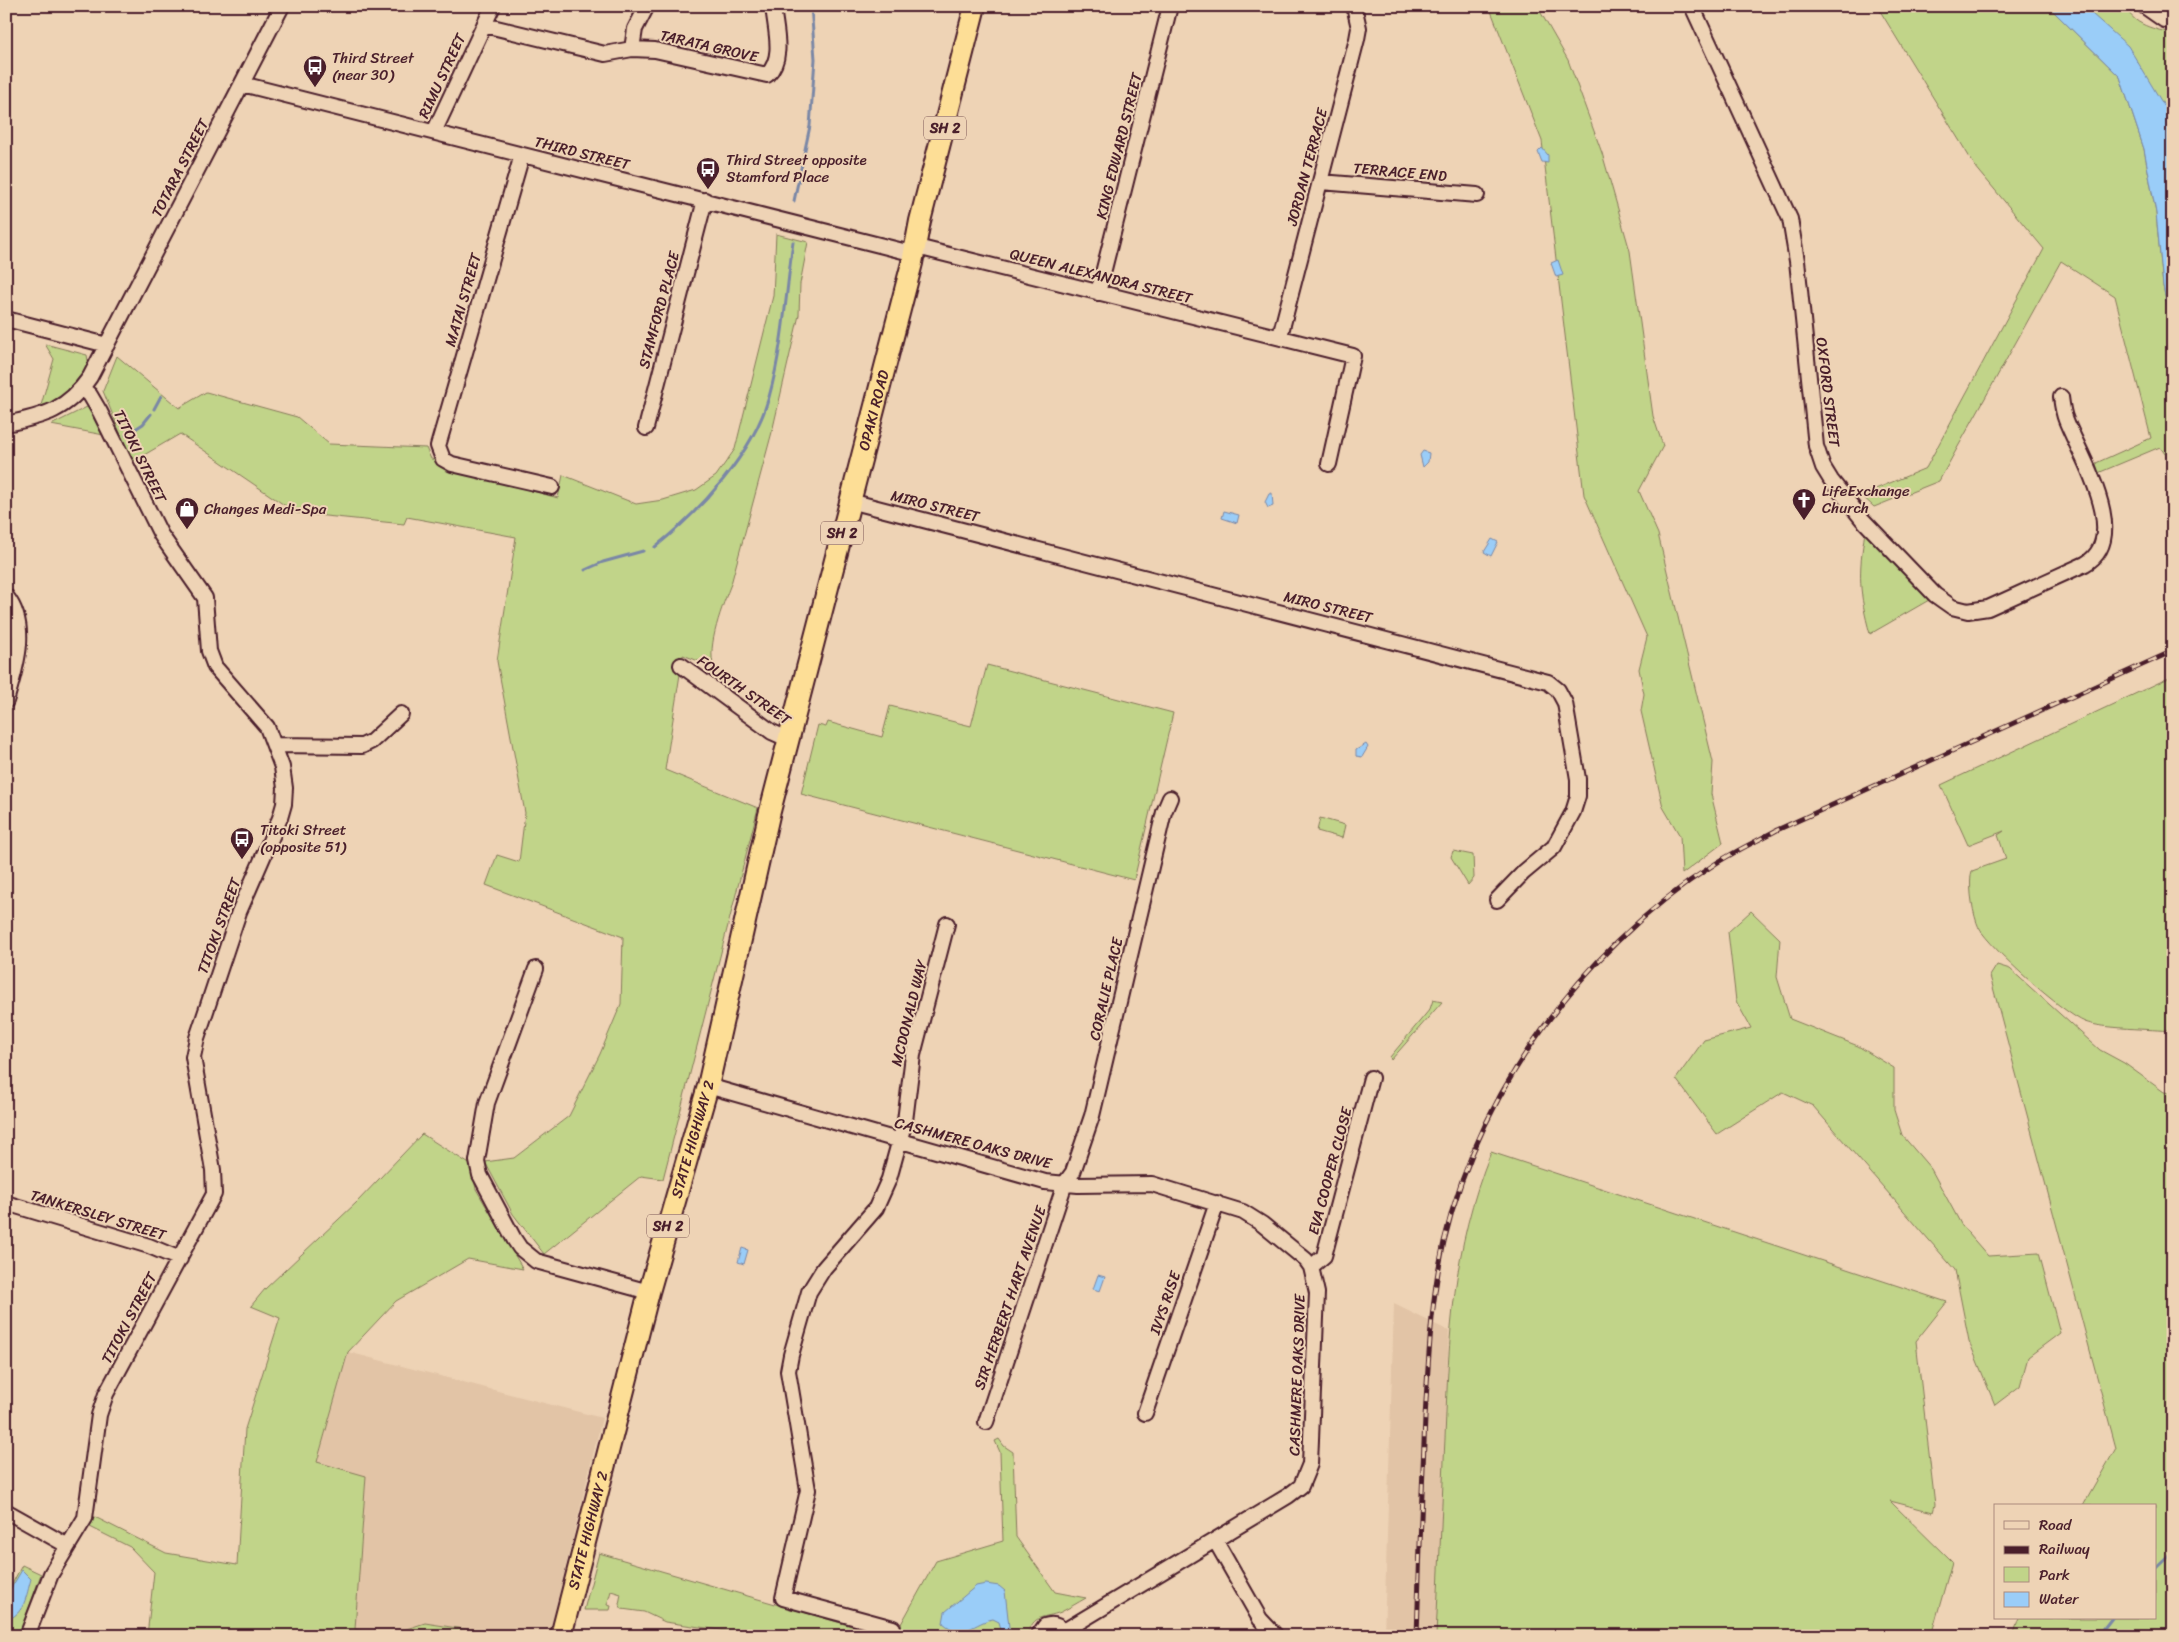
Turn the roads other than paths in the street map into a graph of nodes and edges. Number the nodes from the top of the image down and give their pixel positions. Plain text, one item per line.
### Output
1 (282, 6) edge
2 (493, 6) edge
3 (647, 6) edge
4 (773, 6) edge
5 (975, 6) edge
6 (1170, 6) edge
7 (1354, 6) edge
8 (1692, 6) edge
9 (2144, 6) edge
10 (2173, 22) edge
11 (484, 25) junction
12 (632, 49) junction
13 (242, 84) junction
14 (434, 132) junction
15 (522, 156) junction
16 (1321, 182) junction
17 (1477, 194) dead end
18 (704, 200) junction
19 (914, 250) junction
20 (1098, 293) junction
21 (6, 320) edge
22 (1280, 336) junction
23 (107, 345) junction
24 (82, 388) junction
25 (2061, 398) dead end
26 (6, 424) edge
27 (646, 428) dead end
28 (1329, 464) dead end
29 (552, 487) dead end
30 (850, 501) junction
31 (6, 596) edge
32 (681, 665) dead end
33 (6, 701) edge
34 (401, 714) dead end
35 (790, 740) junction
36 (275, 745) junction
37 (1170, 798) dead end
38 (769, 815) joint
39 (1497, 900) dead end
40 (947, 924) dead end
41 (536, 969) dead end
42 (1371, 1078) dead end
43 (708, 1086) junction
44 (900, 1141) junction
45 (1065, 1183) junction
46 (6, 1203) edge
47 (1217, 1203) junction
48 (180, 1259) junction
49 (1312, 1267) junction
50 (649, 1292) junction
51 (1144, 1413) dead end
52 (986, 1422) dead end
53 (6, 1512) edge
54 (1215, 1540) junction
55 (68, 1546) junction
56 (893, 1628) dead end
57 (1064, 1633) edge
58 (27, 1636) edge
59 (561, 1636) edge
60 (1038, 1636) edge
61 (1276, 1636) edge

1 - 13 street, TOTARA STREET
2 - 11 street, RIMU STREET
3 - 12 street
4 - 12 street, TARATA GROVE
5 - 19 highway, OPAKI ROAD / SH 2
6 - 20 street, KING EDWARD STREET
7 - 16 street, JORDAN TERRACE
8 - 25 street, OXFORD STREET
9 - 10 street
11 - 12 street, TARATA GROVE
11 - 14 street, RIMU STREET
13 - 14 street, THIRD STREET
13 - 23 street, TOTARA STREET
14 - 15 street, THIRD STREET
15 - 18 street, THIRD STREET
15 - 29 street, MATAI STREET
16 - 17 street, TERRACE END
16 - 22 street, JORDAN TERRACE
18 - 19 street, THIRD STREET
18 - 27 street, STAMFORD PLACE
19 - 20 street, QUEEN ALEXANDRA STREET
19 - 30 highway, OPAKI ROAD / SH 2
20 - 22 street, QUEEN ALEXANDRA STREET
21 - 23 street
22 - 28 street, QUEEN ALEXANDRA STREET
23 - 24 street, TOTARA STREET
24 - 26 street, TOTARA STREET
24 - 36 street, TITOKI STREET
30 - 35 highway, OPAKI ROAD / SH 2
30 - 39 street, MIRO STREET
31 - 33 street
32 - 35 street, FOURTH STREET
34 - 36 street
35 - 38 highway, OPAKI ROAD / SH 2
36 - 48 street, TITOKI STREET
37 - 45 street, CORALIE PLACE
38 - 43 highway, STATE HIGHWAY 2 / SH 2
40 - 44 street, MCDONALD WAY
41 - 50 street
42 - 49 street, EVA COOPER CLOSE
43 - 44 street, CASHMERE OAKS DRIVE
43 - 50 highway, STATE HIGHWAY 2 / SH 2
44 - 45 street, CASHMERE OAKS DRIVE
44 - 56 street, MCDONALD WAY
45 - 47 street, CASHMERE OAKS DRIVE
45 - 52 street, SIR HERBERT HART AVENUE
46 - 48 street, TANKERSLEY STREET
47 - 49 street, CASHMERE OAKS DRIVE
47 - 51 street, IVYS RISE
48 - 55 street, TITOKI STREET
49 - 54 street, CASHMERE OAKS DRIVE
50 - 59 highway, STATE HIGHWAY 2 / SH 2
53 - 55 street
54 - 57 street, CASHMERE OAKS DRIVE
54 - 61 street
55 - 58 street, TITOKI STREET
57 - 60 street, CASHMERE OAKS DRIVE

